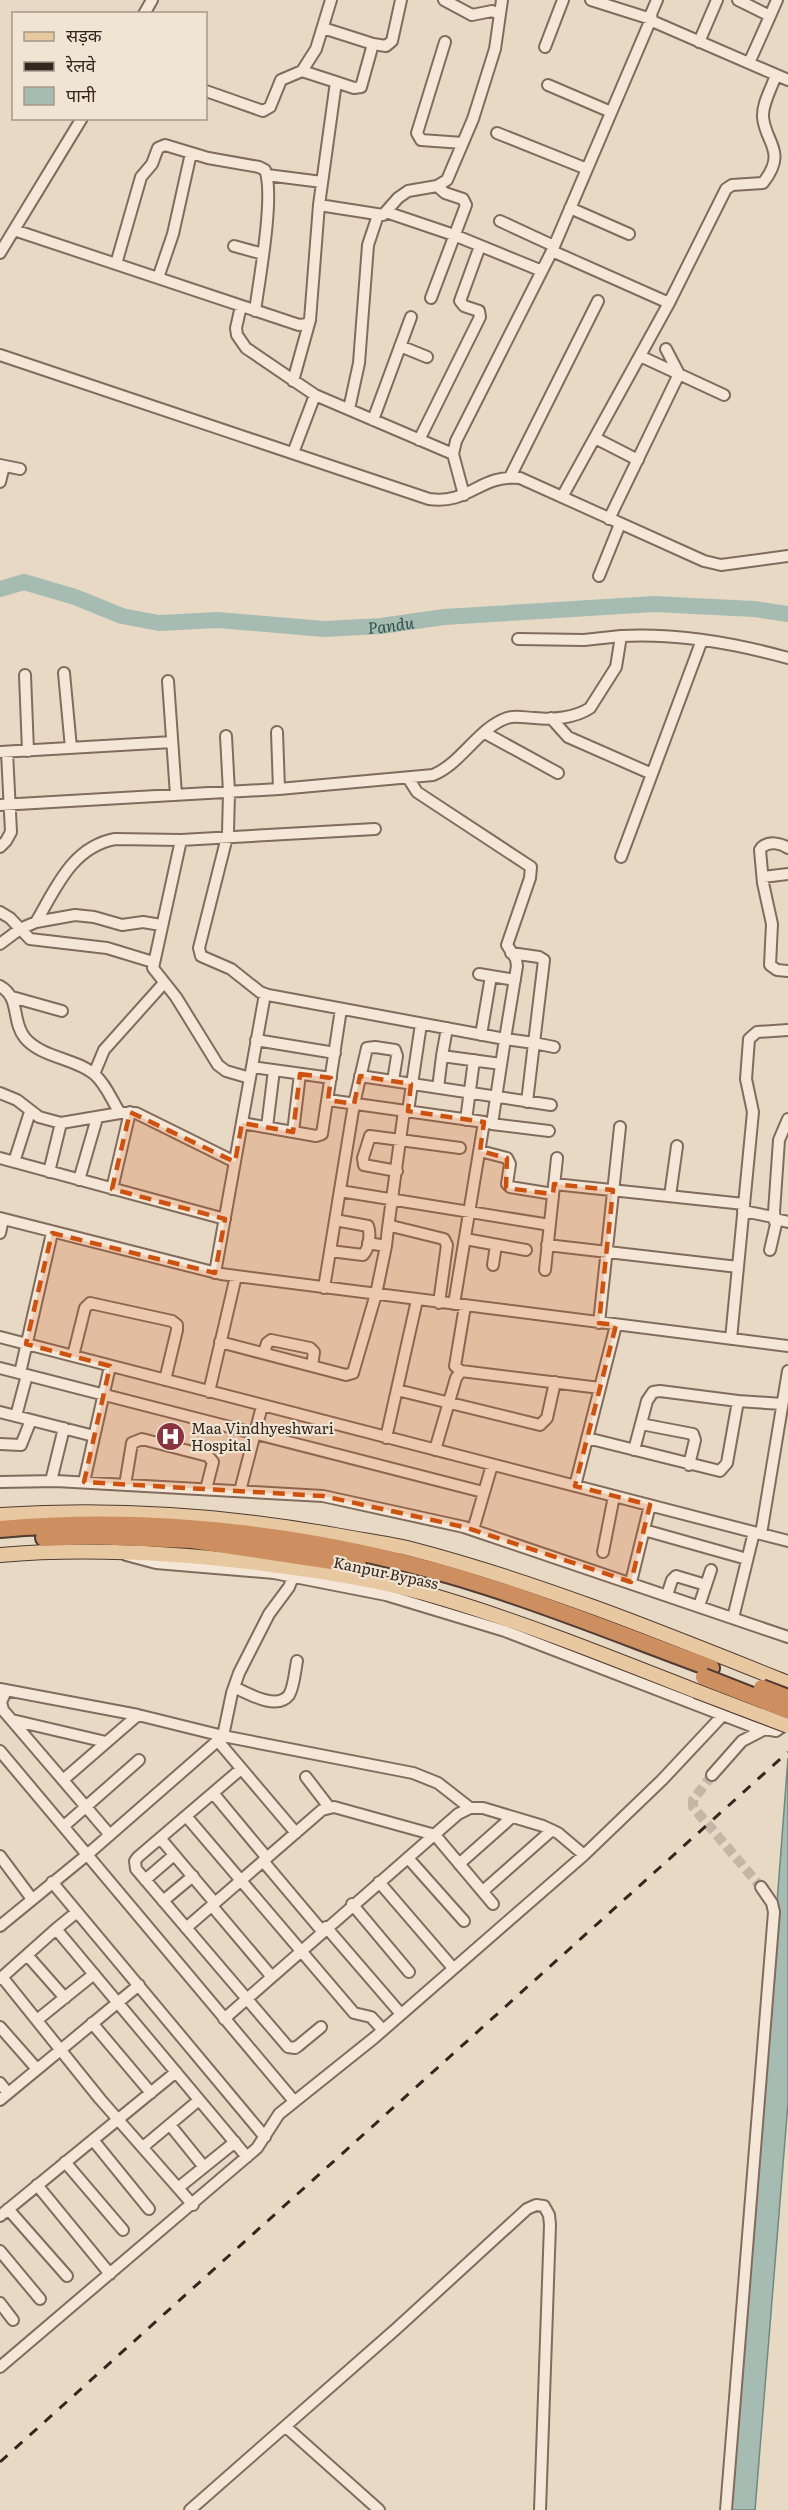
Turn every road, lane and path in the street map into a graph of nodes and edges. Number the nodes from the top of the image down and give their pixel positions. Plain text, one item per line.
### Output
1 (331, 0) edge
2 (401, 0) edge
3 (444, 0) edge
4 (502, 0) edge
5 (563, 0) edge
6 (591, 0) edge
7 (657, 0) edge
8 (717, 0) edge
9 (738, 0) edge
10 (777, 0) edge
11 (500, 14) junction
12 (770, 16) junction
13 (651, 19) junction
14 (323, 28) junction
15 (445, 42) dead end
16 (699, 42) junction
17 (373, 44) junction
18 (545, 47) dead end
19 (749, 63) junction
20 (302, 71) junction
21 (776, 75) junction
22 (788, 80) edge
23 (336, 82) junction
24 (548, 85) dead end
25 (207, 91) edge
26 (611, 112) junction
27 (81, 120) edge
28 (497, 133) dead end
29 (463, 143) junction
30 (191, 153) junction
31 (587, 169) junction
32 (267, 175) junction
33 (322, 182) junction
34 (437, 186) junction
35 (319, 205) junction
36 (570, 208) junction
37 (382, 214) junction
38 (500, 221) dead end
39 (14, 230) junction
40 (629, 234) dead end
41 (454, 235) junction
42 (234, 246) dead end
43 (480, 246) junction
44 (553, 248) junction
45 (0, 253) edge
46 (263, 254) junction
47 (116, 264) junction
48 (542, 271) junction
49 (158, 278) junction
50 (431, 298) dead end
51 (598, 301) dead end
52 (669, 303) junction
53 (241, 306) junction
54 (255, 311) junction
55 (411, 317) dead end
56 (310, 320) junction
57 (400, 346) junction
58 (666, 348) dead end
59 (0, 355) edge
60 (640, 356) junction
61 (427, 357) dead end
62 (679, 374) junction
63 (294, 381) junction
64 (315, 395) junction
65 (724, 395) dead end
66 (349, 409) junction
67 (373, 420) junction
68 (595, 438) junction
69 (419, 440) junction
70 (293, 453) junction
71 (453, 454) junction
72 (638, 460) junction
73 (2, 465) edge
74 (20, 469) dead end
75 (510, 477) junction
76 (0, 482) edge
77 (465, 495) junction
78 (562, 497) junction
79 (609, 519) junction
80 (620, 524) junction
81 (788, 556) edge
82 (599, 576) dead end
83 (621, 636) junction
84 (518, 639) dead end
85 (702, 640) junction
86 (788, 658) edge
87 (64, 673) dead end
88 (25, 675) dead end
89 (168, 681) dead end
90 (550, 718) junction
91 (277, 732) dead end
92 (485, 734) junction
93 (226, 736) dead end
94 (172, 742) junction
95 (71, 748) junction
96 (28, 750) junction
97 (3, 752) edge
98 (558, 773) dead end
99 (652, 774) junction
100 (408, 778) junction
101 (279, 789) junction
102 (229, 792) junction
103 (176, 795) junction
104 (5, 804) edge
105 (375, 830) dead end
106 (226, 838) junction
107 (181, 840) junction
108 (0, 847) edge
109 (788, 848) edge
110 (621, 857) dead end
111 (788, 874) edge
112 (762, 877) junction
113 (0, 912) edge
114 (36, 922) junction
115 (161, 925) junction
116 (20, 929) junction
117 (0, 944) edge
118 (512, 953) junction
119 (153, 962) junction
120 (788, 971) edge
121 (515, 980) junction
122 (164, 983) junction
123 (0, 986) edge
124 (265, 994) junction
125 (12, 997) junction
126 (341, 1009) junction
127 (62, 1011) dead end
128 (421, 1024) junction
129 (447, 1028) junction
130 (788, 1030) edge
131 (480, 1035) junction
132 (505, 1039) junction
133 (256, 1040) junction
134 (534, 1043) junction
135 (554, 1047) dead end
136 (335, 1053) junction
137 (442, 1056) junction
138 (474, 1060) junction
139 (501, 1064) junction
140 (274, 1070) junction
141 (251, 1073) junction
142 (93, 1074) junction
143 (300, 1074) junction
144 (360, 1076) junction
145 (332, 1078) junction
146 (393, 1081) junction
147 (411, 1084) junction
148 (438, 1088) junction
149 (0, 1093) edge
150 (470, 1093) junction
151 (496, 1097) junction
152 (328, 1100) junction
153 (527, 1102) junction
154 (354, 1104) junction
155 (551, 1106) dead end
156 (406, 1111) junction
157 (30, 1112) junction
158 (125, 1113) junction
159 (97, 1118) junction
160 (788, 1119) edge
161 (466, 1120) junction
162 (242, 1122) junction
163 (62, 1123) junction
164 (488, 1123) junction
165 (267, 1127) junction
166 (620, 1127) dead end
167 (549, 1131) dead end
168 (293, 1132) junction
169 (401, 1140) junction
170 (677, 1146) dead end
171 (460, 1148) dead end
172 (480, 1152) junction
173 (0, 1158) edge
174 (556, 1158) dead end
175 (14, 1162) junction
176 (235, 1162) junction
177 (397, 1171) junction
178 (48, 1172) junction
179 (79, 1180) junction
180 (111, 1189) junction
181 (553, 1189) junction
182 (614, 1190) junction
183 (340, 1191) junction
184 (670, 1196) junction
185 (393, 1199) junction
186 (744, 1207) junction
187 (470, 1212) junction
188 (1, 1219) edge
189 (225, 1219) junction
190 (335, 1220) junction
191 (788, 1222) edge
192 (549, 1225) junction
193 (388, 1228) junction
194 (0, 1233) edge
195 (52, 1233) junction
196 (104, 1233) dead end
197 (465, 1239) junction
198 (368, 1243) junction
199 (100, 1245) junction
200 (386, 1245) junction
201 (496, 1245) junction
202 (547, 1245) junction
203 (526, 1250) dead end
204 (770, 1250) dead end
205 (330, 1251) junction
206 (607, 1252) junction
207 (493, 1264) dead end
208 (738, 1267) junction
209 (545, 1270) dead end
210 (215, 1273) junction
211 (236, 1276) junction
212 (324, 1288) junction
213 (376, 1294) junction
214 (417, 1300) junction
215 (440, 1302) junction
216 (460, 1305) junction
217 (599, 1323) junction
218 (616, 1325) junction
219 (0, 1337) edge
220 (731, 1339) junction
221 (220, 1342) junction
222 (26, 1344) junction
223 (788, 1346) edge
224 (264, 1353) junction
225 (73, 1356) junction
226 (110, 1366) junction
227 (312, 1366) junction
228 (0, 1368) edge
229 (460, 1371) junction
230 (788, 1371) edge
231 (23, 1374) junction
232 (165, 1380) junction
233 (555, 1382) junction
234 (600, 1388) junction
235 (397, 1390) junction
236 (209, 1392) junction
237 (103, 1395) junction
238 (738, 1401) junction
239 (449, 1402) junction
240 (783, 1404) junction
241 (262, 1406) junction
242 (0, 1412) edge
243 (16, 1416) junction
244 (31, 1420) junction
245 (641, 1424) junction
246 (64, 1428) junction
247 (256, 1433) junction
248 (94, 1436) junction
249 (386, 1438) junction
250 (587, 1438) junction
251 (0, 1444) edge
252 (435, 1450) junction
253 (634, 1450) junction
254 (492, 1465) junction
255 (689, 1465) junction
256 (51, 1481) junction
257 (0, 1482) edge
258 (84, 1482) junction
259 (125, 1485) junction
260 (575, 1486) junction
261 (206, 1490) junction
262 (240, 1491) junction
263 (483, 1492) junction
264 (614, 1496) junction
265 (650, 1505) junction
266 (0, 1515) edge
267 (0, 1529) edge
268 (473, 1530) junction
269 (644, 1530) junction
270 (758, 1533) junction
271 (788, 1540) edge
272 (0, 1541) edge
273 (117, 1551) junction
274 (603, 1552) dead end
275 (0, 1555) edge
276 (747, 1559) junction
277 (711, 1570) dead end
278 (293, 1576) junction
279 (632, 1582) junction
280 (706, 1585) junction
281 (667, 1595) junction
282 (699, 1606) junction
283 (733, 1618) junction
284 (788, 1637) edge
285 (297, 1661) dead end
286 (788, 1684) edge
287 (234, 1687) junction
288 (3, 1690) edge
289 (788, 1698) edge
290 (788, 1710) edge
291 (138, 1715) junction
292 (723, 1715) junction
293 (12, 1720) junction
294 (788, 1726) edge
295 (765, 1729) junction
296 (220, 1738) junction
297 (106, 1742) junction
298 (0, 1751) edge
299 (139, 1760) dead end
300 (241, 1769) junction
301 (712, 1775) tunnel mouth
302 (306, 1777) dead end
303 (63, 1780) junction
304 (213, 1793) junction
305 (85, 1807) junction
306 (329, 1807) junction
307 (470, 1808) junction
308 (186, 1816) junction
309 (512, 1817) junction
310 (64, 1826) junction
311 (552, 1830) junction
312 (296, 1833) junction
313 (110, 1835) junction
314 (435, 1835) junction
315 (160, 1838) junction
316 (88, 1854) junction
317 (174, 1855) junction
318 (584, 1855) junction
319 (408, 1858) junction
320 (265, 1859) junction
321 (459, 1863) junction
322 (2, 1864) edge
323 (193, 1876) junction
324 (145, 1880) junction
325 (241, 1880) junction
326 (52, 1882) junction
327 (380, 1882) junction
328 (761, 1887) tunnel mouth
329 (483, 1891) junction
330 (32, 1899) junction
331 (163, 1901) junction
332 (213, 1904) junction
333 (493, 1904) dead end
334 (352, 1905) junction
335 (78, 1912) junction
336 (464, 1922) dead end
337 (0, 1926) edge
338 (186, 1928) junction
339 (56, 1929) junction
340 (324, 1929) junction
341 (301, 1951) junction
342 (27, 1955) junction
343 (453, 1968) junction
344 (409, 1972) dead end
345 (94, 1974) junction
346 (272, 1977) junction
347 (1, 1978) edge
348 (139, 1985) junction
349 (65, 1998) junction
350 (246, 1999) junction
351 (117, 2002) junction
352 (401, 2014) junction
353 (224, 2019) junction
354 (37, 2020) junction
355 (92, 2023) junction
356 (0, 2027) edge
357 (321, 2027) dead end
358 (383, 2030) junction
359 (61, 2049) junction
360 (37, 2069) junction
361 (176, 2073) junction
362 (0, 2083) edge
363 (150, 2093) junction
364 (4, 2096) edge
365 (200, 2100) junction
366 (294, 2101) junction
367 (119, 2119) junction
368 (170, 2125) junction
369 (265, 2137) junction
370 (93, 2140) junction
371 (235, 2142) junction
372 (143, 2147) junction
373 (247, 2157) junction
374 (65, 2162) junction
375 (204, 2166) junction
376 (37, 2185) junction
377 (178, 2188) junction
378 (193, 2205) junction
379 (149, 2209) dead end
380 (4, 2212) edge
381 (123, 2230) dead end
382 (0, 2251) edge
383 (110, 2274) junction
384 (67, 2276) dead end
385 (40, 2299) dead end
386 (0, 2303) edge
387 (14, 2320) dead end
388 (2, 2362) edge
389 (286, 2427) junction
390 (190, 2510) edge
391 (379, 2510) edge
392 (540, 2510) edge
393 (726, 2510) edge

1 - 14 street
2 - 17 street
3 - 11 street
4 - 11 street
5 - 18 street
6 - 13 street
7 - 13 street
8 - 16 street
9 - 12 street
10 - 12 street
11 - 29 street
12 - 19 street
13 - 16 street
13 - 26 street
14 - 17 street
14 - 20 street
15 - 29 street
16 - 19 street
17 - 23 street
19 - 21 street
20 - 23 street
20 - 25 street
21 - 22 street
21 - 52 street
23 - 33 street
24 - 26 street
26 - 31 street
27 - 39 street
28 - 31 street
29 - 34 street
30 - 32 street
30 - 47 street
30 - 49 street
31 - 36 street
32 - 33 street
32 - 46 street
33 - 35 street
34 - 37 street
34 - 41 street
35 - 37 street
35 - 56 street
36 - 40 street
36 - 44 street
37 - 41 street
37 - 66 street
38 - 44 street
39 - 45 street
39 - 47 street
41 - 43 street
41 - 50 street
42 - 46 street
43 - 48 street
43 - 69 street
44 - 48 street
44 - 52 street
46 - 54 street
47 - 49 street
48 - 71 street
49 - 53 street
51 - 75 street
52 - 60 street
53 - 54 street
53 - 63 street
54 - 56 street
55 - 57 street
56 - 63 street
57 - 61 street
57 - 67 street
58 - 62 street
59 - 70 street
60 - 62 street
60 - 68 street
62 - 65 street
62 - 72 street
63 - 64 street
64 - 66 street
64 - 70 street
66 - 67 street
67 - 69 street
68 - 72 street
68 - 78 street
69 - 71 street
70 - 77 street
71 - 77 street
72 - 79 street
73 - 74 street
73 - 76 street
75 - 77 street
75 - 78 street
78 - 79 street
79 - 80 street
80 - 81 street
80 - 82 street
83 - 84 street
83 - 85 street
83 - 90 street
85 - 86 street
85 - 99 street
87 - 95 street
88 - 96 street
89 - 94 street
90 - 92 street
90 - 99 street
91 - 101 street
92 - 98 street
92 - 100 street
93 - 102 street
94 - 95 street
94 - 103 street
95 - 96 street
96 - 97 street
97 - 104 street
99 - 110 street
100 - 101 street
100 - 118 street
101 - 102 street
102 - 103 street
102 - 106 street
103 - 104 street
104 - 108 street
105 - 106 street
106 - 107 street
106 - 124 street
107 - 114 street
107 - 115 street
109 - 112 street
111 - 112 street
112 - 120 street
113 - 116 street
114 - 115 street
114 - 116 street
115 - 119 street
116 - 117 street
116 - 119 street
118 - 121 street
118 - 134 street
119 - 122 street
121 - 131 street
121 - 132 street
122 - 141 street
122 - 142 street
123 - 125 street
124 - 126 street
124 - 133 street
125 - 127 street
125 - 142 street
126 - 128 street
126 - 136 street
128 - 129 street
128 - 147 street
129 - 131 street
129 - 137 street
130 - 186 street
131 - 132 street
132 - 134 street
132 - 139 street
133 - 136 street
133 - 141 street
134 - 135 street
134 - 153 street
136 - 145 street
137 - 138 street
137 - 148 street
138 - 139 street
138 - 150 street
139 - 151 street
140 - 141 street
140 - 143 street
140 - 165 street
141 - 162 street
142 - 158 street
143 - 145 street
143 - 168 street
144 - 146 street
144 - 146 street
144 - 154 street
145 - 152 street
146 - 147 street
147 - 148 street
147 - 156 street
148 - 150 street
149 - 157 street
150 - 151 street
150 - 161 street
151 - 153 street
151 - 164 street
152 - 154 street
152 - 168 street
153 - 155 street
154 - 156 street
154 - 183 street
156 - 161 street
156 - 169 street
157 - 163 street
157 - 175 street
158 - 159 street
158 - 176 street
158 - 180 street
159 - 163 street
159 - 179 street
160 - 191 street
161 - 164 street
162 - 165 street
162 - 176 street
163 - 178 street
164 - 167 street
164 - 172 street
165 - 168 street
166 - 182 street
169 - 171 street
169 - 177 street
169 - 177 street
170 - 184 street
172 - 181 street
172 - 187 street
173 - 175 street
174 - 181 street
175 - 178 street
176 - 189 street
177 - 185 street
178 - 179 street
179 - 180 street
180 - 189 street
181 - 182 street
181 - 192 street
182 - 184 street
182 - 206 street
183 - 185 street
183 - 190 street
184 - 186 street
185 - 187 street
185 - 193 street
186 - 204 street
186 - 208 street
187 - 192 street
187 - 197 street
188 - 194 street
188 - 195 street
189 - 210 street
190 - 198 street
190 - 205 street
192 - 202 street
193 - 200 street
193 - 215 street
195 - 199 street
195 - 222 street
196 - 199 street
197 - 201 street
197 - 216 street
198 - 200 street
198 - 205 street
199 - 210 street
200 - 213 street
201 - 203 street
201 - 207 street
202 - 206 street
202 - 209 street
205 - 212 street
206 - 208 street
206 - 217 street
208 - 220 street
210 - 211 street
211 - 212 street
211 - 221 street
212 - 213 street
213 - 214 street
213 - 227 street
214 - 215 street
214 - 235 street
215 - 216 street
216 - 217 street
216 - 229 street
217 - 218 street
218 - 220 street
218 - 234 street
219 - 222 street
220 - 223 street
221 - 224 street
221 - 236 street
222 - 225 street
222 - 231 street
224 - 227 street
224 - 227 street
225 - 226 street
225 - 232 street
226 - 232 street
226 - 237 street
228 - 231 street
229 - 233 street
229 - 239 street
230 - 240 street
231 - 237 street
231 - 243 street
232 - 236 street
233 - 234 street
233 - 239 street
234 - 250 street
235 - 239 street
235 - 249 street
236 - 241 street
237 - 247 street
237 - 248 street
238 - 240 street
238 - 245 street
238 - 255 street
239 - 252 street
240 - 270 street
241 - 247 street
241 - 249 street
242 - 243 street
243 - 244 street
244 - 246 street
244 - 251 street
245 - 253 street
245 - 255 street
246 - 248 street
246 - 256 street
247 - 262 street
247 - 263 street
248 - 258 street
249 - 252 street
250 - 253 street
250 - 260 street
252 - 254 street
253 - 255 street
254 - 260 street
254 - 263 street
256 - 257 street
256 - 258 street
258 - 259 street
259 - 261 street
259 - 261 street
260 - 264 street
261 - 262 street
262 - 268 street
263 - 268 street
264 - 265 street
264 - 274 street
265 - 269 street
265 - 270 street
266 - 286 main road
267 - 289 highway, Kanpur Bypass, bridge
268 - 279 street
269 - 276 street
269 - 279 street
270 - 271 street
270 - 276 street
272 - 290 highway, Kanpur Bypass, bridge
273 - 275 main road
273 - 278 street
273 - 294 main road, bridge
276 - 283 street
277 - 280 street
278 - 287 street
278 - 292 street
279 - 281 street
280 - 281 street
280 - 282 street
281 - 282 street
282 - 283 street
283 - 284 street
285 - 287 street
286 - 295 street
287 - 296 street
288 - 291 street
288 - 293 street
291 - 296 street
291 - 297 street
292 - 295 street
292 - 318 street
293 - 297 street
293 - 303 street
295 - 301 street
296 - 300 street
296 - 307 street
296 - 313 street
297 - 303 street
298 - 310 street
299 - 305 street
300 - 304 street
300 - 312 street
302 - 306 street
303 - 305 street
304 - 308 street
304 - 320 street
305 - 310 street
305 - 313 street
306 - 312 street
306 - 314 street
307 - 309 street
307 - 314 street
308 - 315 street
308 - 325 street
309 - 311 street
309 - 321 street
310 - 316 street
311 - 318 street
311 - 329 street
312 - 320 street
313 - 316 street
314 - 319 street
314 - 321 street
315 - 317 street
315 - 324 street
316 - 326 street
316 - 353 street
317 - 323 street
317 - 324 street
318 - 343 street
319 - 327 street
319 - 336 street
320 - 325 street
320 - 340 street
321 - 329 street
322 - 330 street
323 - 331 street
323 - 332 street
324 - 331 street
325 - 332 street
325 - 341 street
326 - 330 street
326 - 335 street
327 - 334 street
327 - 343 street
328 - 393 street
329 - 333 street
330 - 337 street
331 - 338 street
332 - 338 street
332 - 346 street
334 - 340 street
334 - 344 street
335 - 339 street
335 - 348 street
338 - 350 street
339 - 342 street
339 - 345 street
340 - 341 street
340 - 352 street
341 - 346 street
341 - 358 street
342 - 347 street
342 - 349 street
343 - 352 street
345 - 349 street
345 - 351 street
346 - 350 street
347 - 354 street
348 - 351 street
348 - 369 street
349 - 354 street
350 - 353 street
350 - 357 street
351 - 355 street
351 - 361 street
352 - 358 street
353 - 366 street
354 - 359 street
355 - 359 street
355 - 363 street
356 - 360 street
358 - 366 street
359 - 360 street
359 - 367 street
360 - 364 street
361 - 363 street
361 - 365 street
362 - 364 street
363 - 367 street
365 - 368 street
365 - 371 street
366 - 369 street
367 - 370 street
367 - 372 street
368 - 372 street
368 - 375 street
369 - 373 street
370 - 374 street
370 - 379 street
371 - 373 street
371 - 375 street
372 - 377 street
373 - 378 street
374 - 376 street
374 - 381 street
375 - 377 street
376 - 380 street
376 - 383 street
377 - 378 street
378 - 383 street
380 - 384 street
382 - 385 street
383 - 388 street
386 - 387 street
389 - 390 street
389 - 391 street
389 - 392 street

